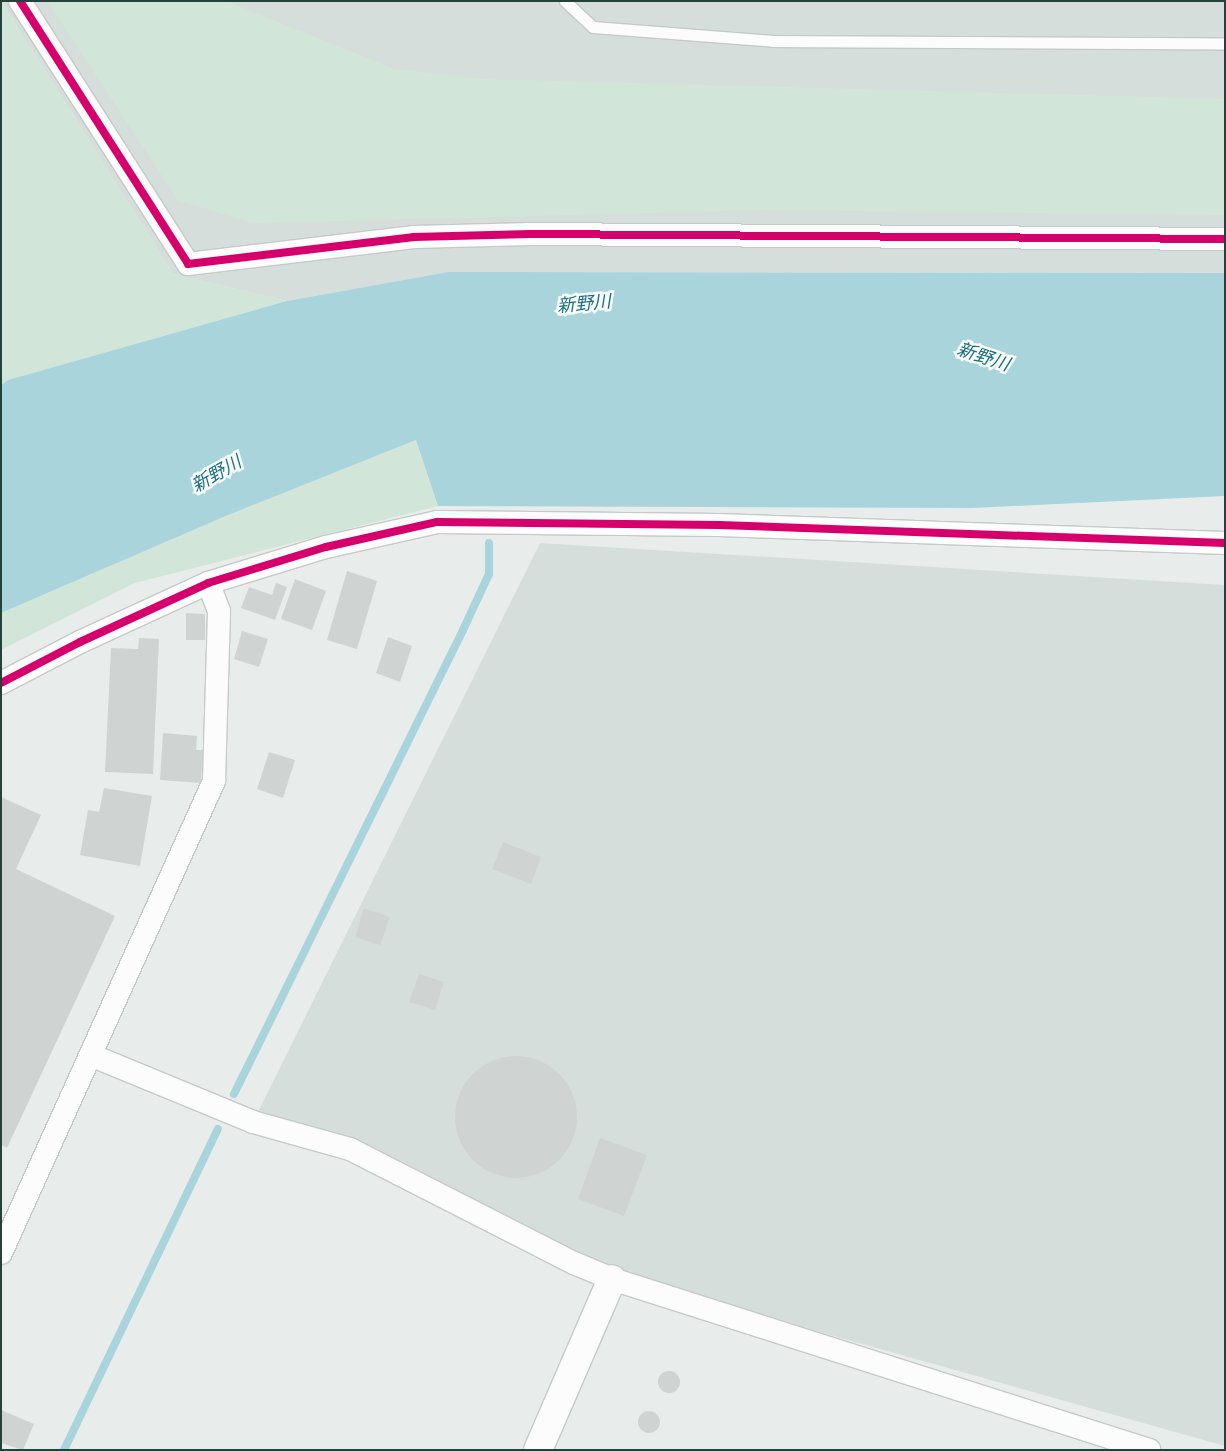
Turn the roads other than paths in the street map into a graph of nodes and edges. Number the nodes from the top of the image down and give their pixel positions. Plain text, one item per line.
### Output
1 (20, 1) edge
2 (565, 1) edge
3 (1225, 43) edge
4 (1225, 239) edge
5 (1225, 543) edge
6 (208, 583) junction
7 (1, 683) edge
8 (93, 1056) junction
9 (1, 1253) edge
10 (612, 1279) junction
11 (538, 1450) edge
12 (1149, 1450) edge

1 - 4 street
2 - 3 lane
5 - 6 street
6 - 7 street
6 - 8 street
8 - 9 street
8 - 10 street
10 - 11 street
10 - 12 street

